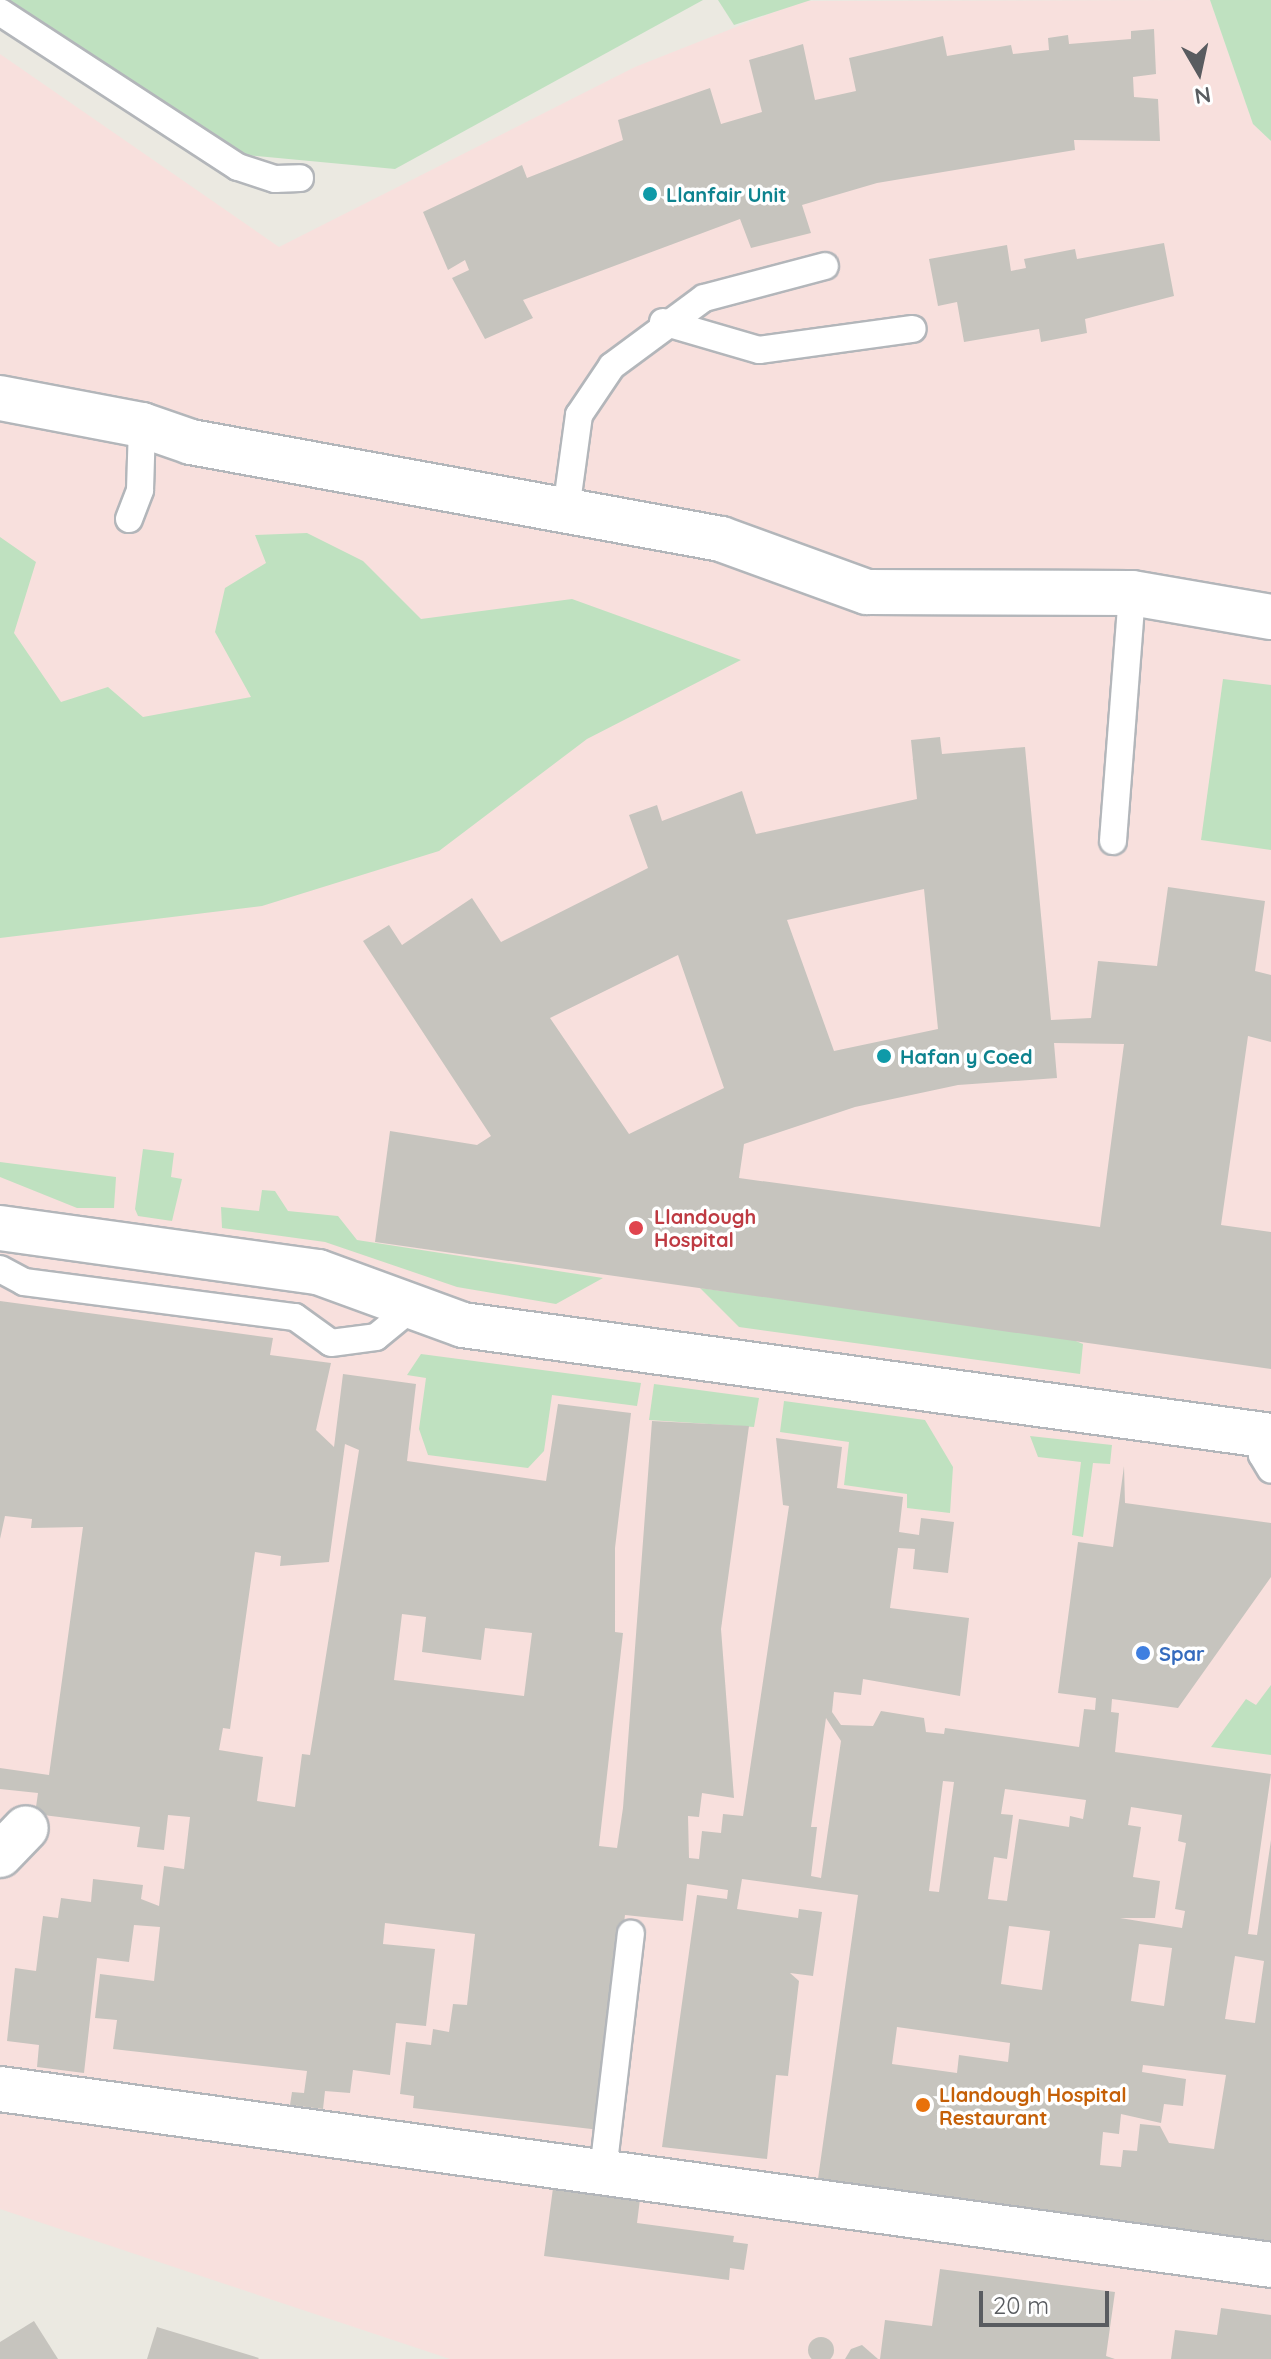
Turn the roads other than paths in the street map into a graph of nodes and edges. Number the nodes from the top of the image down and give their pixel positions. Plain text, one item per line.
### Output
1 (0, 12) edge
2 (300, 178) dead end
3 (825, 266) dead end
4 (663, 322) junction
5 (913, 329) dead end
6 (0, 398) edge
7 (142, 425) junction
8 (566, 510) junction
9 (129, 519) dead end
10 (1132, 593) junction
11 (1271, 617) edge
12 (1113, 841) dead end
13 (0, 1228) edge
14 (0, 1269) edge
15 (409, 1310) junction
16 (1269, 1447) edge
17 (631, 1934) dead end
18 (0, 2089) edge
19 (603, 2171) junction
20 (1271, 2265) edge

1 - 2 lane
3 - 4 lane
4 - 5 lane
4 - 8 lane
6 - 7 street
7 - 8 street
7 - 9 lane
8 - 10 street
10 - 11 street
10 - 12 lane
13 - 15 street
14 - 15 lane
15 - 16 street
17 - 19 lane
18 - 19 street
19 - 20 street

